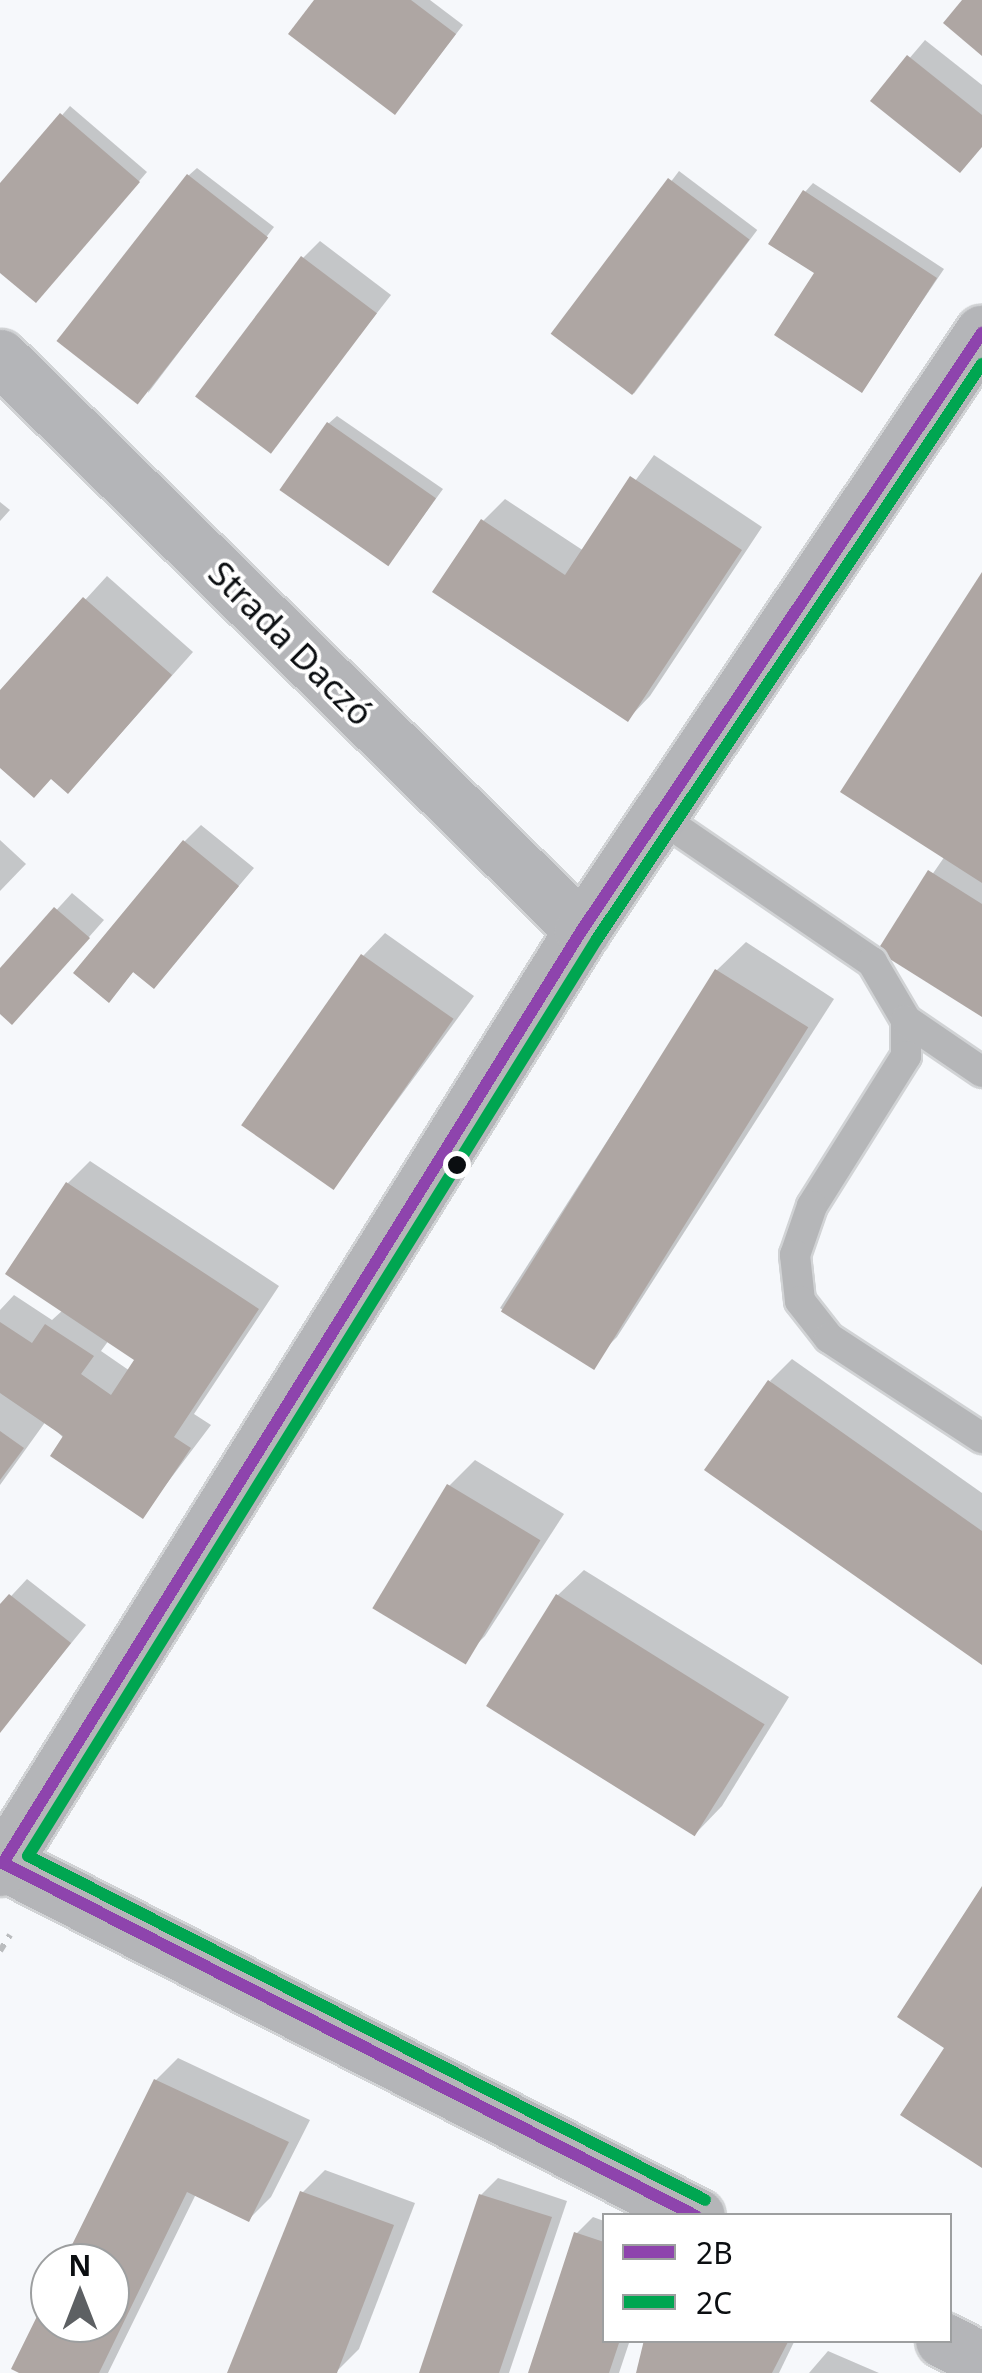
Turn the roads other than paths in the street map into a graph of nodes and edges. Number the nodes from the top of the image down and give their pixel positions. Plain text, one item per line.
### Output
1 (982, 333) edge
2 (0, 357) edge
3 (660, 818) junction
4 (582, 930) junction
5 (906, 1020) junction
6 (982, 1072) edge
7 (982, 1438) edge
8 (1, 1864) edge
9 (691, 2213) edge
10 (949, 2343) edge
11 (982, 2360) edge

1 - 3 main road
2 - 4 main road, Strada Daczó
3 - 4 main road
3 - 5 lane
4 - 8 main road
5 - 6 lane
5 - 7 lane
8 - 9 main road
10 - 11 main road

